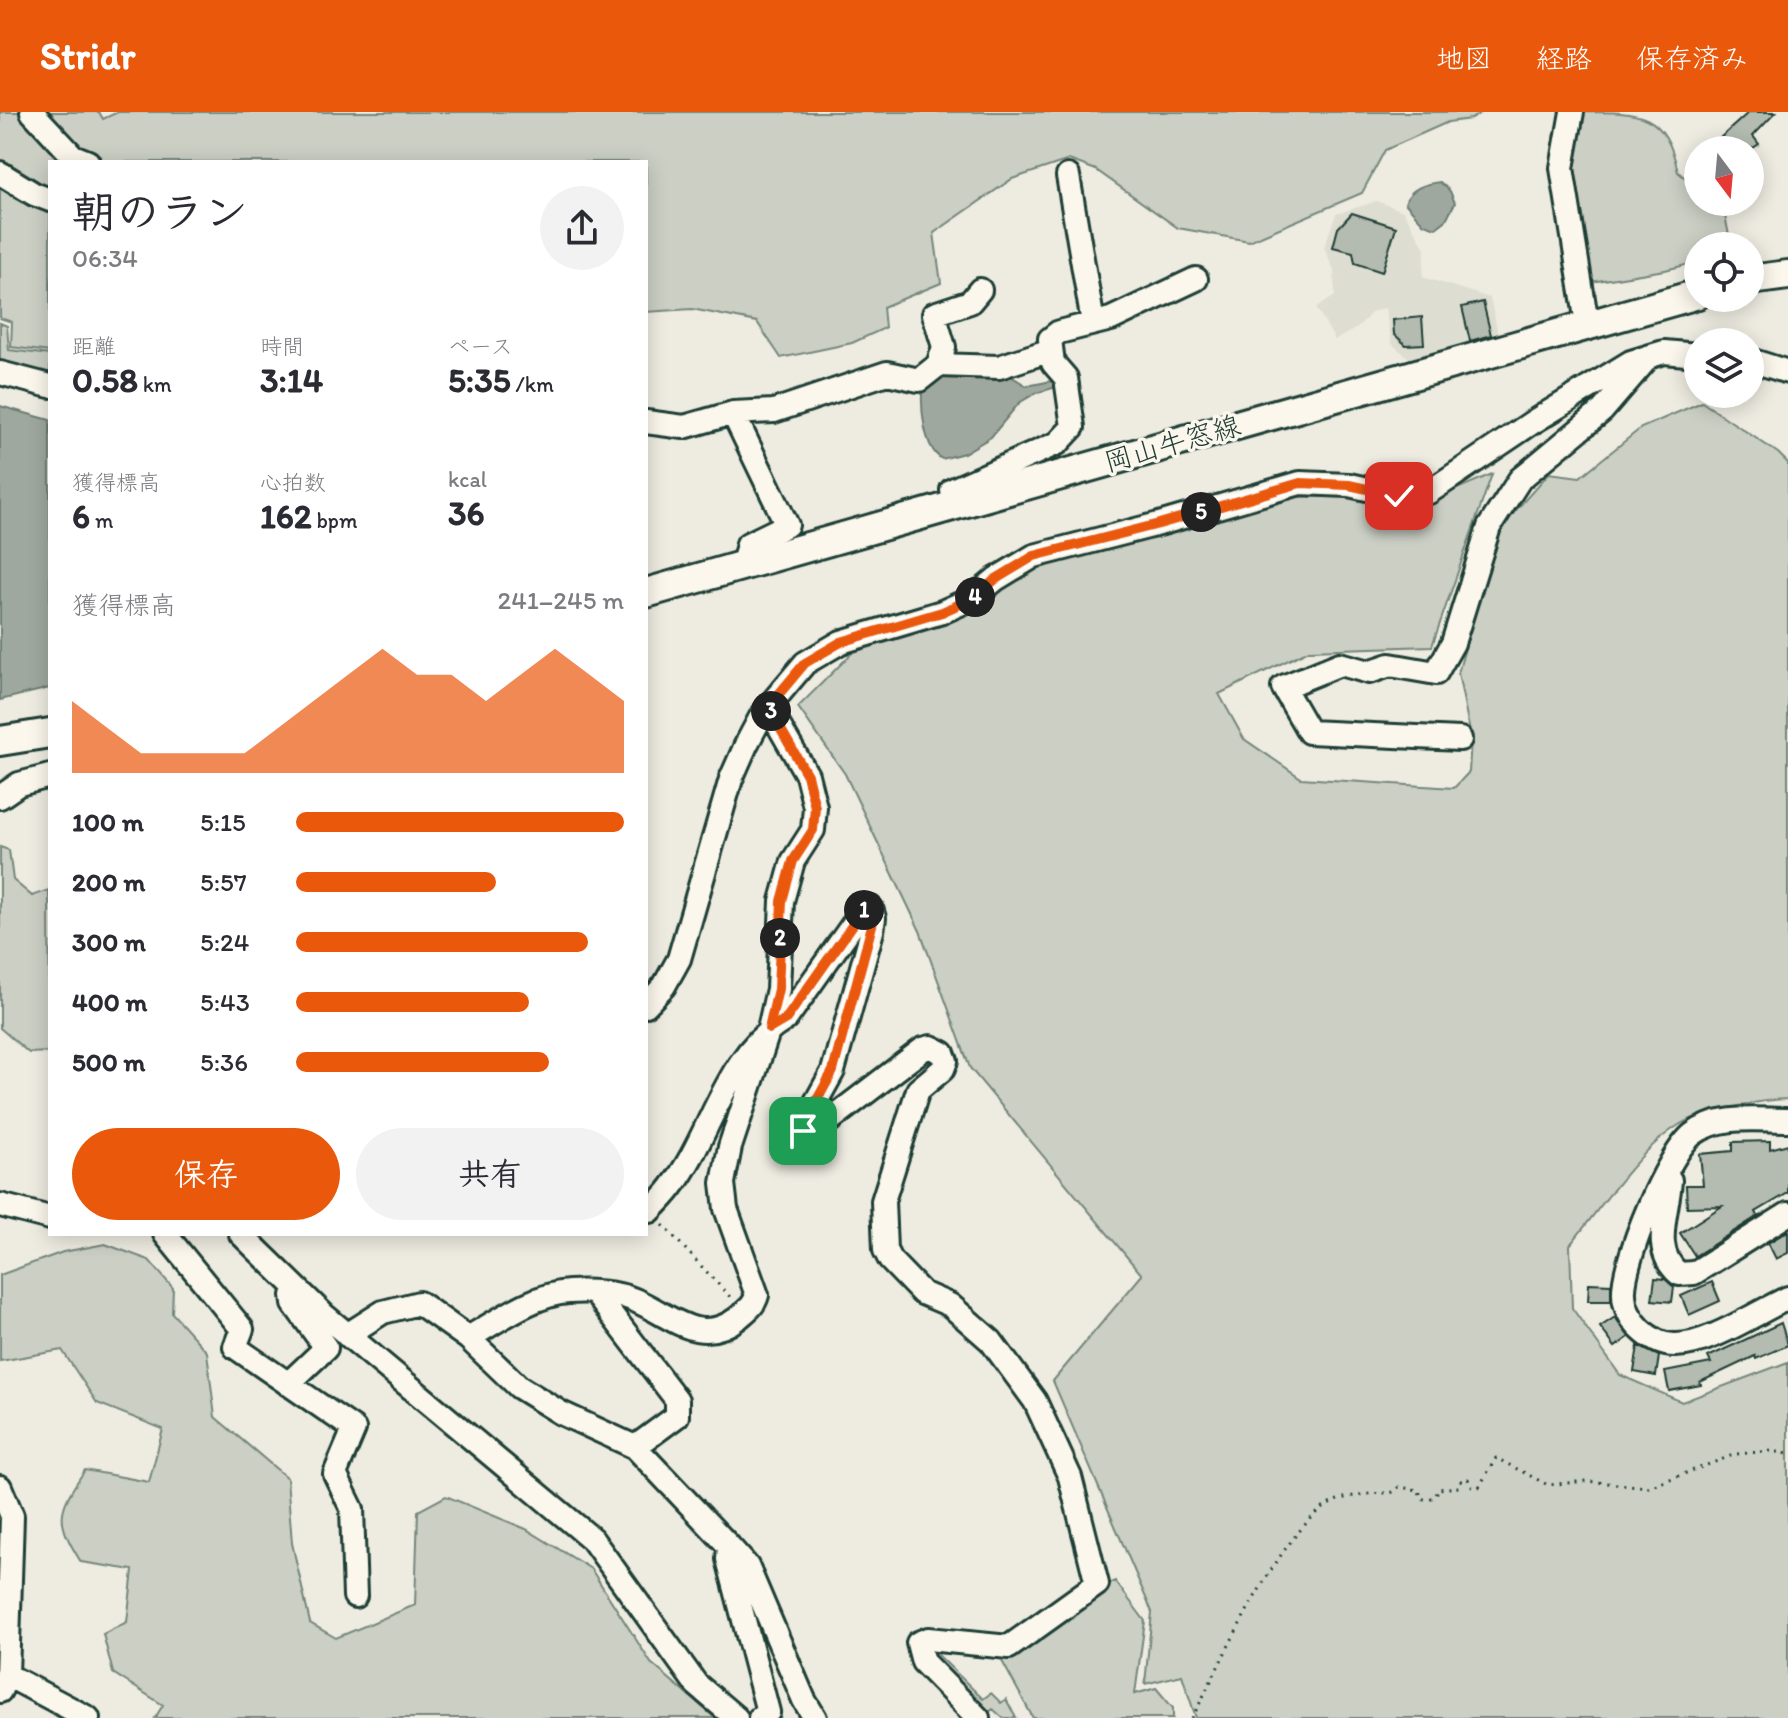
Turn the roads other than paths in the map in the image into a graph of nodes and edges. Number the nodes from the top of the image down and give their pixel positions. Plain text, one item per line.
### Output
1 (32, 112) edge
2 (1572, 112) edge
3 (83, 160) edge
4 (0, 173) edge
5 (1068, 176) dead end
6 (48, 199) edge
7 (1788, 275) edge
8 (1764, 278) edge
9 (1196, 279) dead end
10 (980, 290) dead end
11 (1684, 298) edge
12 (1093, 323) junction
13 (1587, 324) junction
14 (1051, 350) junction
15 (1684, 354) edge
16 (1648, 357) junction
17 (1764, 364) edge
18 (938, 365) junction
19 (1788, 372) edge
20 (0, 373) edge
21 (48, 385) edge
22 (733, 413) junction
23 (648, 422) edge
24 (955, 505) junction
25 (743, 565) junction
26 (648, 592) edge
27 (768, 707) junction
28 (48, 733) edge
29 (1460, 739) dead end
30 (0, 741) edge
31 (48, 777) edge
32 (0, 797) edge
33 (648, 1003) edge
34 (769, 1029) junction
35 (1788, 1120) edge
36 (1671, 1161) junction
37 (0, 1205) edge
38 (648, 1211) edge
39 (1788, 1214) edge
40 (48, 1217) edge
41 (167, 1236) edge
42 (243, 1236) edge
43 (291, 1285) junction
44 (595, 1293) junction
45 (1788, 1298) edge
46 (347, 1335) junction
47 (468, 1338) junction
48 (288, 1384) junction
49 (635, 1447) junction
50 (0, 1487) edge
51 (729, 1546) junction
52 (355, 1596) dead end
53 (4, 1683) edge
54 (88, 1718) edge
55 (736, 1718) edge
56 (760, 1718) edge
57 (815, 1718) edge
58 (978, 1718) edge

1 - 3 street
2 - 13 street
4 - 6 street
5 - 12 street
7 - 8 main road
9 - 12 street
10 - 18 street
11 - 13 main road, 岡山牛窓線
12 - 14 street
13 - 24 main road, 岡山牛窓線
14 - 18 street
14 - 24 street
15 - 16 street
16 - 27 street
16 - 29 street
17 - 19 street
18 - 22 street
20 - 21 street
22 - 23 street
22 - 25 street
24 - 25 main road, 岡山牛窓線
25 - 26 main road, 岡山牛窓線
27 - 33 street
27 - 34 street
28 - 30 main road
31 - 32 street
34 - 38 street
34 - 44 street
34 - 58 street
35 - 36 street
36 - 39 street
36 - 45 street
37 - 40 street
41 - 48 street
42 - 43 street
43 - 46 street
43 - 48 street
44 - 47 street
44 - 49 street
46 - 47 street
46 - 55 street
47 - 49 street
48 - 52 street
49 - 51 street
50 - 53 street
51 - 56 street
51 - 57 street
53 - 54 street

